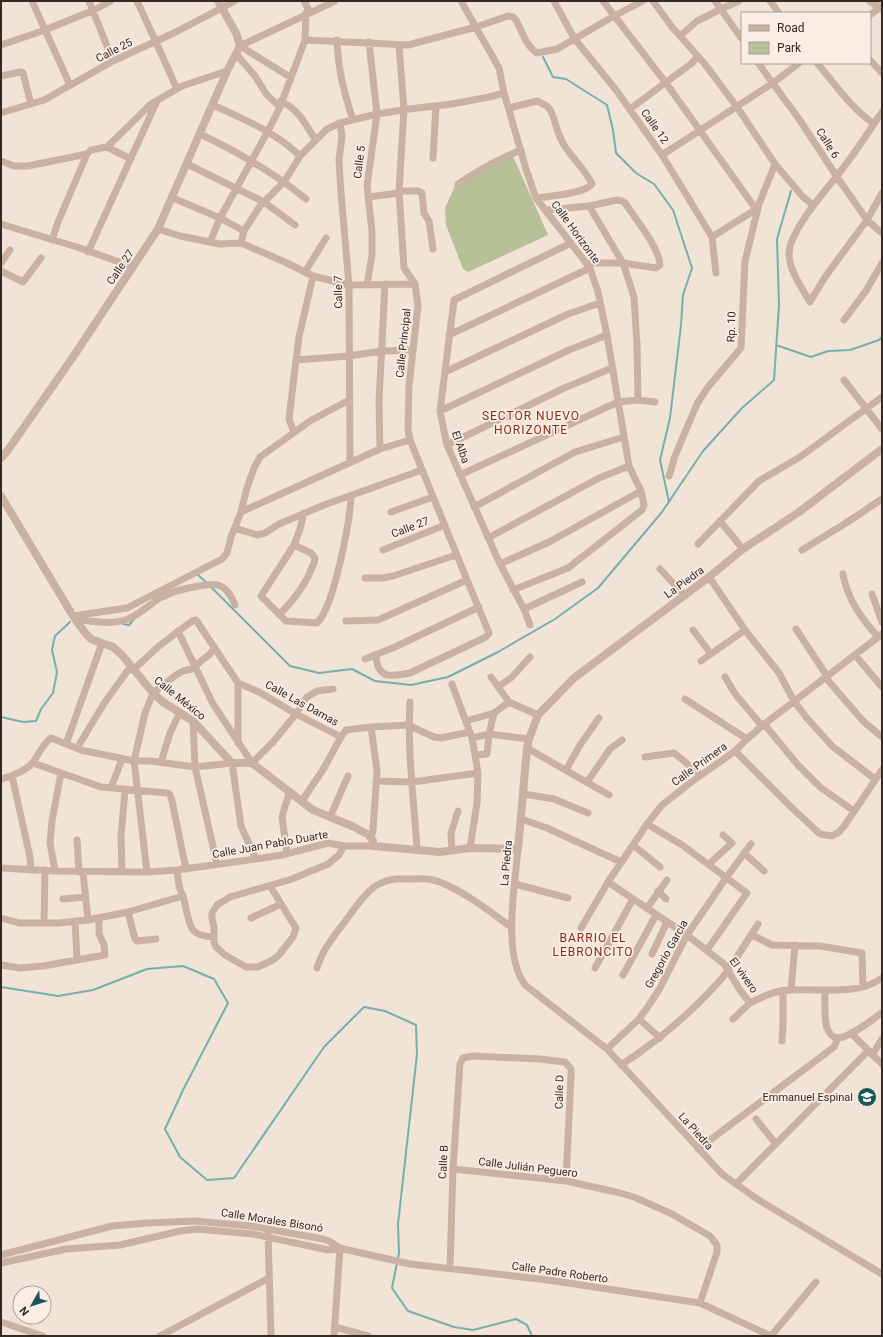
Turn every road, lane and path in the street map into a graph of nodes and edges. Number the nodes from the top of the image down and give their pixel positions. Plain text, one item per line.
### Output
1 (32, 1) edge
2 (89, 1) edge
3 (111, 1) edge
4 (137, 1) edge
5 (235, 1) edge
6 (304, 1) edge
7 (335, 1) edge
8 (461, 1) edge
9 (554, 1) edge
10 (603, 1) edge
11 (643, 1) edge
12 (653, 1) edge
13 (715, 1) edge
14 (739, 1) edge
15 (770, 1) edge
16 (870, 1) edge
17 (220, 5) edge
18 (881, 8) edge
19 (721, 9) junction
20 (94, 10) junction
21 (778, 12) edge
22 (308, 13) junction
23 (871, 14) edge
24 (614, 16) junction
25 (476, 27) junction
26 (45, 30) junction
27 (680, 36) junction
28 (574, 38) junction
29 (741, 38) edge
30 (305, 40) junction
31 (337, 40) junction
32 (156, 42) junction
33 (369, 42) junction
34 (1, 45) edge
35 (399, 45) junction
36 (238, 50) junction
37 (698, 56) junction
38 (113, 61) junction
39 (871, 61) edge
40 (759, 64) edge
41 (798, 64) edge
42 (818, 64) edge
43 (227, 71) junction
44 (882, 73) edge
45 (1, 76) edge
46 (290, 77) junction
47 (666, 83) junction
48 (773, 83) junction
49 (70, 85) junction
50 (177, 90) junction
51 (504, 93) junction
52 (156, 101) junction
53 (31, 104) junction
54 (280, 104) junction
55 (213, 105) junction
56 (436, 106) junction
57 (737, 107) junction
58 (509, 108) junction
59 (630, 109) junction
60 (404, 110) junction
61 (882, 112) edge
62 (1, 113) edge
63 (377, 114) junction
64 (353, 120) junction
65 (340, 123) junction
66 (874, 124) junction
67 (699, 130) junction
68 (268, 131) junction
69 (200, 134) junction
70 (316, 140) junction
71 (107, 147) junction
72 (521, 150) junction
73 (87, 154) junction
74 (662, 155) junction
75 (300, 156) junction
76 (433, 158) dead end
77 (130, 159) junction
78 (1, 160) edge
79 (252, 161) junction
80 (187, 164) junction
81 (776, 164) junction
82 (837, 177) junction
83 (284, 182) junction
84 (458, 184) dead end
85 (237, 189) junction
86 (399, 192) junction
87 (882, 193) edge
88 (369, 197) junction
89 (173, 198) junction
90 (536, 198) junction
91 (306, 199) dead end
92 (264, 202) junction
93 (813, 205) junction
94 (589, 206) junction
95 (758, 208) junction
96 (546, 210) junction
97 (220, 218) junction
98 (867, 220) junction
99 (1, 224) edge
100 (295, 225) dead end
101 (158, 229) junction
102 (244, 231) junction
103 (882, 233) edge
104 (712, 237) junction
105 (326, 238) dead end
106 (52, 240) junction
107 (210, 242) junction
108 (241, 243) junction
109 (571, 243) junction
110 (433, 249) dead end
111 (10, 250) dead end
112 (88, 252) junction
113 (41, 258) dead end
114 (1, 263) edge
115 (624, 263) junction
116 (882, 263) edge
117 (589, 266) junction
118 (134, 267) junction
119 (1, 271) edge
120 (306, 272) junction
121 (716, 273) dead end
122 (314, 276) junction
123 (367, 284) junction
124 (385, 284) junction
125 (415, 284) junction
126 (349, 285) junction
127 (600, 302) junction
128 (844, 320) dead end
129 (449, 335) junction
130 (607, 335) junction
131 (413, 350) junction
132 (382, 351) junction
133 (349, 356) junction
134 (296, 360) junction
135 (612, 368) junction
136 (445, 372) junction
137 (844, 380) dead end
138 (882, 397) edge
139 (349, 400) junction
140 (638, 400) junction
141 (618, 402) junction
142 (655, 402) dead end
143 (866, 409) junction
144 (440, 410) junction
145 (882, 429) edge
146 (294, 432) junction
147 (624, 437) junction
148 (410, 440) junction
149 (447, 445) junction
150 (380, 449) junction
151 (882, 449) edge
152 (1, 458) edge
153 (350, 462) junction
154 (629, 466) junction
155 (422, 470) junction
156 (460, 475) junction
157 (669, 476) dead end
158 (641, 491) junction
159 (1, 496) edge
160 (351, 496) junction
161 (433, 496) junction
162 (882, 499) edge
163 (474, 507) junction
164 (241, 512) junction
165 (391, 512) dead end
166 (304, 513) junction
167 (720, 521) junction
168 (445, 525) junction
169 (235, 528) junction
170 (488, 538) junction
171 (698, 544) dead end
172 (294, 545) junction
173 (743, 549) junction
174 (383, 550) dead end
175 (802, 550) dead end
176 (456, 555) junction
177 (500, 564) junction
178 (660, 569) dead end
179 (843, 574) dead end
180 (709, 577) junction
181 (365, 578) dead end
182 (467, 580) junction
183 (582, 582) dead end
184 (513, 590) junction
185 (872, 594) dead end
186 (684, 595) junction
187 (235, 605) dead end
188 (478, 607) junction
189 (524, 609) junction
190 (280, 614) junction
191 (75, 619) junction
192 (346, 621) dead end
193 (882, 622) edge
194 (530, 626) dead end
195 (796, 629) dead end
196 (693, 630) dead end
197 (745, 630) junction
198 (178, 631) junction
199 (880, 636) edge
200 (102, 643) junction
201 (214, 648) junction
202 (711, 654) junction
203 (376, 655) junction
204 (855, 655) junction
205 (530, 657) dead end
206 (365, 659) dead end
207 (701, 661) dead end
208 (195, 667) junction
209 (132, 668) junction
210 (491, 677) dead end
211 (725, 677) dead end
212 (826, 677) junction
213 (238, 683) junction
214 (452, 684) dead end
215 (498, 687) junction
216 (882, 687) edge
217 (333, 689) dead end
218 (153, 693) junction
219 (685, 699) dead end
220 (794, 701) junction
221 (410, 702) dead end
222 (508, 702) junction
223 (180, 712) junction
224 (494, 713) junction
225 (296, 714) junction
226 (538, 715) junction
227 (599, 718) dead end
228 (193, 721) junction
229 (466, 721) junction
230 (408, 725) junction
231 (763, 725) junction
232 (371, 727) junction
233 (489, 734) junction
234 (471, 735) junction
235 (341, 737) junction
236 (882, 737) edge
237 (529, 739) junction
238 (746, 739) junction
239 (622, 740) dead end
240 (238, 743) junction
241 (66, 744) junction
242 (77, 748) junction
243 (527, 748) junction
244 (735, 751) junction
245 (475, 755) junction
246 (645, 757) dead end
247 (122, 759) junction
248 (134, 761) junction
249 (161, 762) junction
250 (33, 763) junction
251 (232, 763) junction
252 (252, 763) junction
253 (195, 768) junction
254 (566, 770) junction
255 (882, 770) edge
256 (62, 773) junction
257 (478, 773) junction
258 (701, 775) junction
259 (12, 776) junction
260 (348, 776) dead end
261 (1, 779) edge
262 (875, 779) junction
263 (377, 781) junction
264 (412, 782) junction
265 (587, 782) junction
266 (111, 788) junction
267 (124, 790) junction
268 (137, 790) junction
269 (290, 792) junction
270 (524, 794) junction
271 (609, 794) dead end
272 (302, 801) junction
273 (458, 811) dead end
274 (854, 811) junction
275 (588, 813) dead end
276 (330, 817) junction
277 (521, 819) junction
278 (647, 824) junction
279 (723, 835) dead end
280 (371, 837) junction
281 (77, 840) dead end
282 (751, 844) dead end
283 (633, 845) junction
284 (344, 846) junction
285 (373, 846) junction
286 (470, 848) junction
287 (417, 849) junction
288 (518, 849) junction
289 (452, 850) junction
290 (287, 853) junction
291 (744, 854) junction
292 (256, 859) junction
293 (621, 862) junction
294 (217, 864) junction
295 (709, 864) junction
296 (660, 867) dead end
297 (1, 868) edge
298 (186, 869) junction
299 (31, 870) junction
300 (46, 870) junction
301 (177, 870) junction
302 (54, 871) junction
303 (764, 871) dead end
304 (81, 872) junction
305 (122, 872) junction
306 (147, 872) junction
307 (726, 878) junction
308 (667, 880) dead end
309 (608, 882) junction
310 (515, 884) junction
311 (270, 886) junction
312 (658, 892) junction
313 (183, 896) junction
314 (85, 897) junction
315 (568, 898) dead end
316 (666, 898) dead end
317 (62, 899) dead end
318 (633, 899) junction
319 (281, 904) junction
320 (646, 908) junction
321 (128, 912) junction
322 (656, 915) junction
323 (1, 918) edge
324 (99, 918) junction
325 (251, 918) dead end
326 (88, 920) junction
327 (75, 921) junction
328 (667, 922) junction
329 (44, 923) junction
330 (758, 924) dead end
331 (511, 927) junction
332 (581, 928) dead end
333 (752, 935) junction
334 (687, 936) junction
335 (214, 937) junction
336 (156, 939) dead end
337 (795, 945) junction
338 (707, 950) junction
339 (652, 954) dead end
340 (77, 959) junction
341 (1, 965) edge
342 (317, 968) dead end
343 (596, 968) dead end
344 (729, 969) junction
345 (623, 975) dead end
346 (882, 978) edge
347 (863, 987) junction
348 (783, 990) junction
349 (791, 990) junction
350 (825, 990) junction
351 (750, 1003) junction
352 (882, 1013) edge
353 (639, 1019) junction
354 (733, 1019) dead end
355 (851, 1034) junction
356 (660, 1038) junction
357 (838, 1038) junction
358 (882, 1039) edge
359 (782, 1041) dead end
360 (607, 1050) junction
361 (870, 1053) junction
362 (463, 1058) joint
363 (882, 1064) edge
364 (621, 1065) junction
365 (756, 1119) dead end
366 (776, 1144) junction
367 (698, 1149) junction
368 (453, 1169) junction
369 (566, 1181) junction
370 (736, 1184) junction
371 (267, 1229) junction
372 (268, 1237) junction
373 (340, 1248) junction
374 (1, 1255) edge
375 (1, 1262) edge
376 (450, 1268) junction
377 (882, 1274) edge
378 (269, 1278) junction
379 (816, 1282) dead end
380 (700, 1303) junction
381 (1, 1322) edge
382 (334, 1327) junction
383 (43, 1336) edge
384 (160, 1336) edge
385 (270, 1336) edge
386 (334, 1336) edge
387 (368, 1336) edge
388 (771, 1336) edge

1 - 26 street
2 - 20 street
3 - 20 street
4 - 32 street
5 - 17 street, Calle 25
6 - 22 street
7 - 22 street
8 - 25 street, Calle Horizonte
9 - 28 street, Calle 12
10 - 24 street
11 - 24 street
12 - 27 street
13 - 19 street
14 - 19 street
15 - 21 street
16 - 18 street
17 - 32 street, Calle 25
17 - 36 street
18 - 23 street
19 - 27 street
19 - 29 street
20 - 26 street
20 - 38 street
22 - 30 street
22 - 36 street
24 - 28 street
24 - 47 street
25 - 28 street
25 - 35 street
25 - 51 street, Calle Horizonte
26 - 34 street
26 - 49 street
27 - 37 street
28 - 59 street, Calle 12
30 - 31 street
30 - 46 street
31 - 33 street
31 - 64 street
32 - 38 street, Calle 25
32 - 50 street
33 - 35 street
33 - 63 street, Calle 5
35 - 60 street, Calle Principal
36 - 43 street, Calle 27
36 - 46 street
36 - 54 street
37 - 47 street
37 - 57 street
38 - 49 street, Calle 25
39 - 44 street
40 - 48 street, Calle 6
41 - 48 street
42 - 66 street
43 - 50 street
43 - 55 street, Calle 27
45 - 53 street
46 - 54 street
47 - 59 street
47 - 67 street
48 - 57 street
48 - 82 street, Calle 6
49 - 53 street, Calle 25
50 - 52 street
51 - 56 street
51 - 58 street, Calle Horizonte
52 - 71 street
52 - 77 street
53 - 62 street, Calle 25
54 - 68 street
54 - 70 street
55 - 68 street
55 - 69 street, Calle 27
56 - 60 street
56 - 76 street
57 - 67 street
57 - 81 street
58 - 72 street, Calle Horizonte
58 - 90 street
59 - 74 street, Calle 12
60 - 63 street
60 - 86 street, Calle Principal
61 - 66 street
63 - 64 street
63 - 88 street, Calle 5
64 - 65 street
65 - 70 street
65 - 126 street, Calle 7
66 - 82 street
67 - 74 street
67 - 95 street
68 - 75 street
68 - 79 street
69 - 79 street
69 - 80 street, Calle 27
70 - 75 street
71 - 73 street
71 - 77 street
72 - 84 street
72 - 90 street, Calle Horizonte
73 - 78 street
73 - 106 street
74 - 104 street, Calle 12
75 - 83 street
77 - 112 street
79 - 83 street
79 - 85 street
80 - 85 street
80 - 89 street, Calle 27
81 - 93 street
81 - 95 street, Rp. 10
82 - 93 street
82 - 98 street, Calle 6
83 - 91 street
83 - 92 street
85 - 92 street
85 - 97 street
86 - 88 street
86 - 110 street
86 - 125 street, Calle Principal
87 - 98 street
88 - 123 street, Calle 5
89 - 97 street
89 - 101 street, Calle 27
90 - 96 street, Calle Horizonte
92 - 100 street
92 - 102 street
93 - 98 street
94 - 96 street
94 - 115 street
94 - 115 street
95 - 104 street
95 - 157 street, Rp. 10
96 - 109 street, Calle Horizonte
97 - 102 street
97 - 107 street
98 - 103 street, Calle 6
99 - 106 street
101 - 107 street
101 - 118 street, Calle 27
102 - 108 street
104 - 121 street, Calle 12
105 - 120 street
106 - 112 street
107 - 108 street
108 - 120 street
109 - 117 street, Calle Horizonte
109 - 129 street, El Alba
111 - 114 street
112 - 118 street
113 - 119 street
115 - 117 street
115 - 140 street
116 - 128 street
117 - 127 street, Calle Horizonte
117 - 129 street
118 - 152 street, Calle 27
120 - 122 street
122 - 126 street
122 - 134 street
123 - 124 street
123 - 126 street
124 - 125 street
124 - 132 street
125 - 131 street, Calle Principal
126 - 133 street, Calle 7
127 - 130 street, Calle Horizonte
127 - 136 street
129 - 136 street, El Alba
130 - 135 street, Calle Horizonte
130 - 144 street
131 - 132 street
131 - 148 street, Calle Principal
132 - 133 street
132 - 150 street
133 - 134 street
133 - 139 street, Calle 7
134 - 146 street
135 - 141 street, Calle Horizonte
135 - 149 street
136 - 144 street, El Alba
137 - 143 street
138 - 143 street
139 - 146 street
139 - 153 street, Calle 7
140 - 141 street
140 - 142 street
141 - 147 street, Calle Horizonte
141 - 156 street
143 - 145 street
143 - 167 street
144 - 149 street, El Alba
146 - 164 street
147 - 154 street, Calle Horizonte
147 - 163 street
148 - 150 street
148 - 155 street, Calle Principal
149 - 156 street, El Alba
150 - 153 street
151 - 173 street, La Piedra
153 - 164 street
154 - 158 street, Calle Horizonte
154 - 170 street
155 - 160 street
155 - 161 street, Calle Principal
156 - 163 street, El Alba
158 - 177 street
158 - 184 street, Calle Horizonte
159 - 191 street, Calle México
160 - 166 street
160 - 190 street
161 - 165 street
161 - 168 street, Calle Principal
162 - 175 street
163 - 170 street, El Alba
164 - 169 street
166 - 169 street
166 - 172 street
167 - 171 street
167 - 173 street
168 - 174 street, Calle 27
168 - 176 street, Calle Principal
169 - 191 street
170 - 177 street, El Alba
172 - 190 street
172 - 190 street
173 - 180 street, La Piedra
176 - 181 street
176 - 182 street, Calle Principal
177 - 184 street, El Alba
178 - 186 street
179 - 199 street
180 - 186 street, La Piedra
180 - 197 street
182 - 188 street, Calle Principal
182 - 192 street
183 - 189 street
184 - 189 street, El Alba
185 - 193 street
186 - 226 street, La Piedra
187 - 191 street
188 - 203 street
188 - 203 street, Calle Principal
189 - 194 street, El Alba
191 - 200 street, Calle México
195 - 212 street
196 - 202 street
197 - 202 street
197 - 220 street
198 - 201 street
198 - 208 street
198 - 209 street
199 - 204 street, Calle Primera
200 - 209 street, Calle México
200 - 241 street
201 - 208 street
201 - 213 street
202 - 207 street
203 - 206 street
204 - 212 street, Calle Primera
204 - 216 street
205 - 215 street
208 - 218 street
208 - 240 street
209 - 218 street, Calle México
209 - 242 street
210 - 215 street
211 - 231 street
212 - 220 street, Calle Primera
212 - 236 street
213 - 225 street, Calle Las Damas
213 - 240 street
214 - 229 street
215 - 222 street
217 - 225 street
218 - 223 street, Calle México
218 - 248 street
219 - 238 street
220 - 231 street, Calle Primera
220 - 262 street
221 - 230 street
222 - 224 street
222 - 226 street
223 - 228 street, Calle México
223 - 249 street
224 - 229 street
224 - 233 street
225 - 235 street, Calle Las Damas
225 - 252 street
226 - 237 street, La Piedra
227 - 254 street
228 - 251 street, Calle México
228 - 253 street
229 - 234 street
230 - 232 street, Calle Las Damas
230 - 234 street, Calle Las Damas
230 - 264 street
231 - 238 street, Calle Primera
231 - 274 street
232 - 235 street, Calle Las Damas
232 - 263 street
233 - 234 street, Calle Las Damas
233 - 237 street
233 - 245 street
234 - 245 street
235 - 272 street
237 - 243 street, La Piedra
238 - 244 street, Calle Primera
239 - 265 street
240 - 252 street
241 - 242 street
241 - 250 street
242 - 247 street
243 - 254 street
243 - 270 street, La Piedra
244 - 258 street, Calle Primera
244 - 274 street
245 - 257 street
246 - 258 street
247 - 248 street
247 - 266 street
248 - 249 street
248 - 268 street
249 - 253 street
250 - 256 street
250 - 259 street
251 - 252 street
251 - 253 street
251 - 292 street
252 - 269 street
253 - 294 street
254 - 265 street
255 - 262 street
256 - 266 street
256 - 302 street
257 - 264 street
257 - 286 street
258 - 278 street, Calle Primera
259 - 261 street
259 - 299 street
260 - 276 street
262 - 274 street
263 - 264 street
263 - 280 street
264 - 287 street
265 - 271 street
266 - 267 street
267 - 268 street
267 - 305 street
268 - 298 street
268 - 306 street
269 - 272 street
269 - 290 street
270 - 275 street
270 - 277 street, La Piedra
272 - 276 street
273 - 289 street
276 - 280 street
277 - 288 street, La Piedra
277 - 293 street
278 - 283 street, Calle Primera
278 - 295 street
279 - 295 street
280 - 285 street
281 - 304 street
282 - 291 street, Gregorio Garcia
283 - 293 street, Calle Primera
283 - 296 street
284 - 285 street, Calle Juan Pablo Duarte
284 - 290 street, Calle Juan Pablo Duarte
284 - 311 street
285 - 287 street, Calle Juan Pablo Duarte
286 - 288 street, Calle Juan Pablo Duarte
286 - 289 street, Calle Juan Pablo Duarte
287 - 289 street, Calle Juan Pablo Duarte
288 - 310 street, La Piedra
290 - 292 street, Calle Juan Pablo Duarte
291 - 303 street
291 - 307 street, Gregorio Garcia
292 - 294 street, Calle Juan Pablo Duarte
293 - 309 street, Calle Primera
294 - 298 street, Calle Juan Pablo Duarte
295 - 307 street
297 - 299 street, Calle Juan Pablo Duarte
298 - 301 street, Calle Juan Pablo Duarte
299 - 300 street, Calle Juan Pablo Duarte
300 - 302 street, Calle Juan Pablo Duarte
300 - 329 street
301 - 306 street, Calle Juan Pablo Duarte
301 - 313 street
302 - 304 street, Calle Juan Pablo Duarte
304 - 305 street, Calle Juan Pablo Duarte
304 - 314 street
305 - 306 street, Calle Juan Pablo Duarte
307 - 334 street, Gregorio Garcia
307 - 338 street
308 - 312 street
309 - 318 street, El vivero
309 - 332 street, Calle Primera
310 - 315 street
310 - 331 street, La Piedra
311 - 319 street
311 - 335 street
312 - 316 street
312 - 320 street
313 - 321 street
313 - 335 street
314 - 317 street
314 - 326 street
318 - 320 street, El vivero
318 - 343 street
319 - 325 street
319 - 335 street
320 - 322 street, El vivero
321 - 324 street
321 - 336 street
322 - 328 street, El vivero
322 - 345 street
323 - 329 street
324 - 326 street
324 - 340 street
326 - 327 street
327 - 329 street
327 - 340 street
328 - 334 street, El vivero
328 - 339 street
330 - 333 street
331 - 342 street
331 - 360 street, La Piedra
333 - 337 street
333 - 344 street
334 - 338 street, El vivero
334 - 353 street, Gregorio Garcia
337 - 347 street
337 - 349 street
338 - 344 street, El vivero
340 - 341 street
344 - 351 street, El vivero
344 - 356 street
346 - 347 street, El vivero
347 - 350 street, El vivero
348 - 349 street, El vivero
348 - 351 street, El vivero
348 - 359 street
349 - 350 street, El vivero
350 - 357 street
351 - 354 street
352 - 355 street
353 - 356 street
353 - 360 street, Gregorio Garcia
355 - 357 street
355 - 361 street
356 - 364 street
357 - 367 street
358 - 361 street
360 - 364 street, La Piedra
361 - 363 street
361 - 366 street
362 - 368 street, Calle B
362 - 369 street, Calle D
364 - 367 street, La Piedra
365 - 366 street
366 - 370 street
367 - 370 street, La Piedra
368 - 369 street, Calle Julián Peguero
368 - 376 street, Calle B
369 - 380 street, Calle Julián Peguero
370 - 377 street, La Piedra
371 - 372 street
371 - 373 street, Calle Morales Bisonó
371 - 374 street, Calle Morales Bisonó
372 - 373 street, Calle Morales Bisonó
372 - 375 street, Calle Morales Bisonó
372 - 378 street
373 - 376 street, Calle Padre Roberto
373 - 382 street
376 - 380 street, Calle Padre Roberto
378 - 384 street
378 - 385 street
379 - 388 street
380 - 388 street, Calle Padre Roberto
381 - 383 street
382 - 386 street
382 - 387 street

